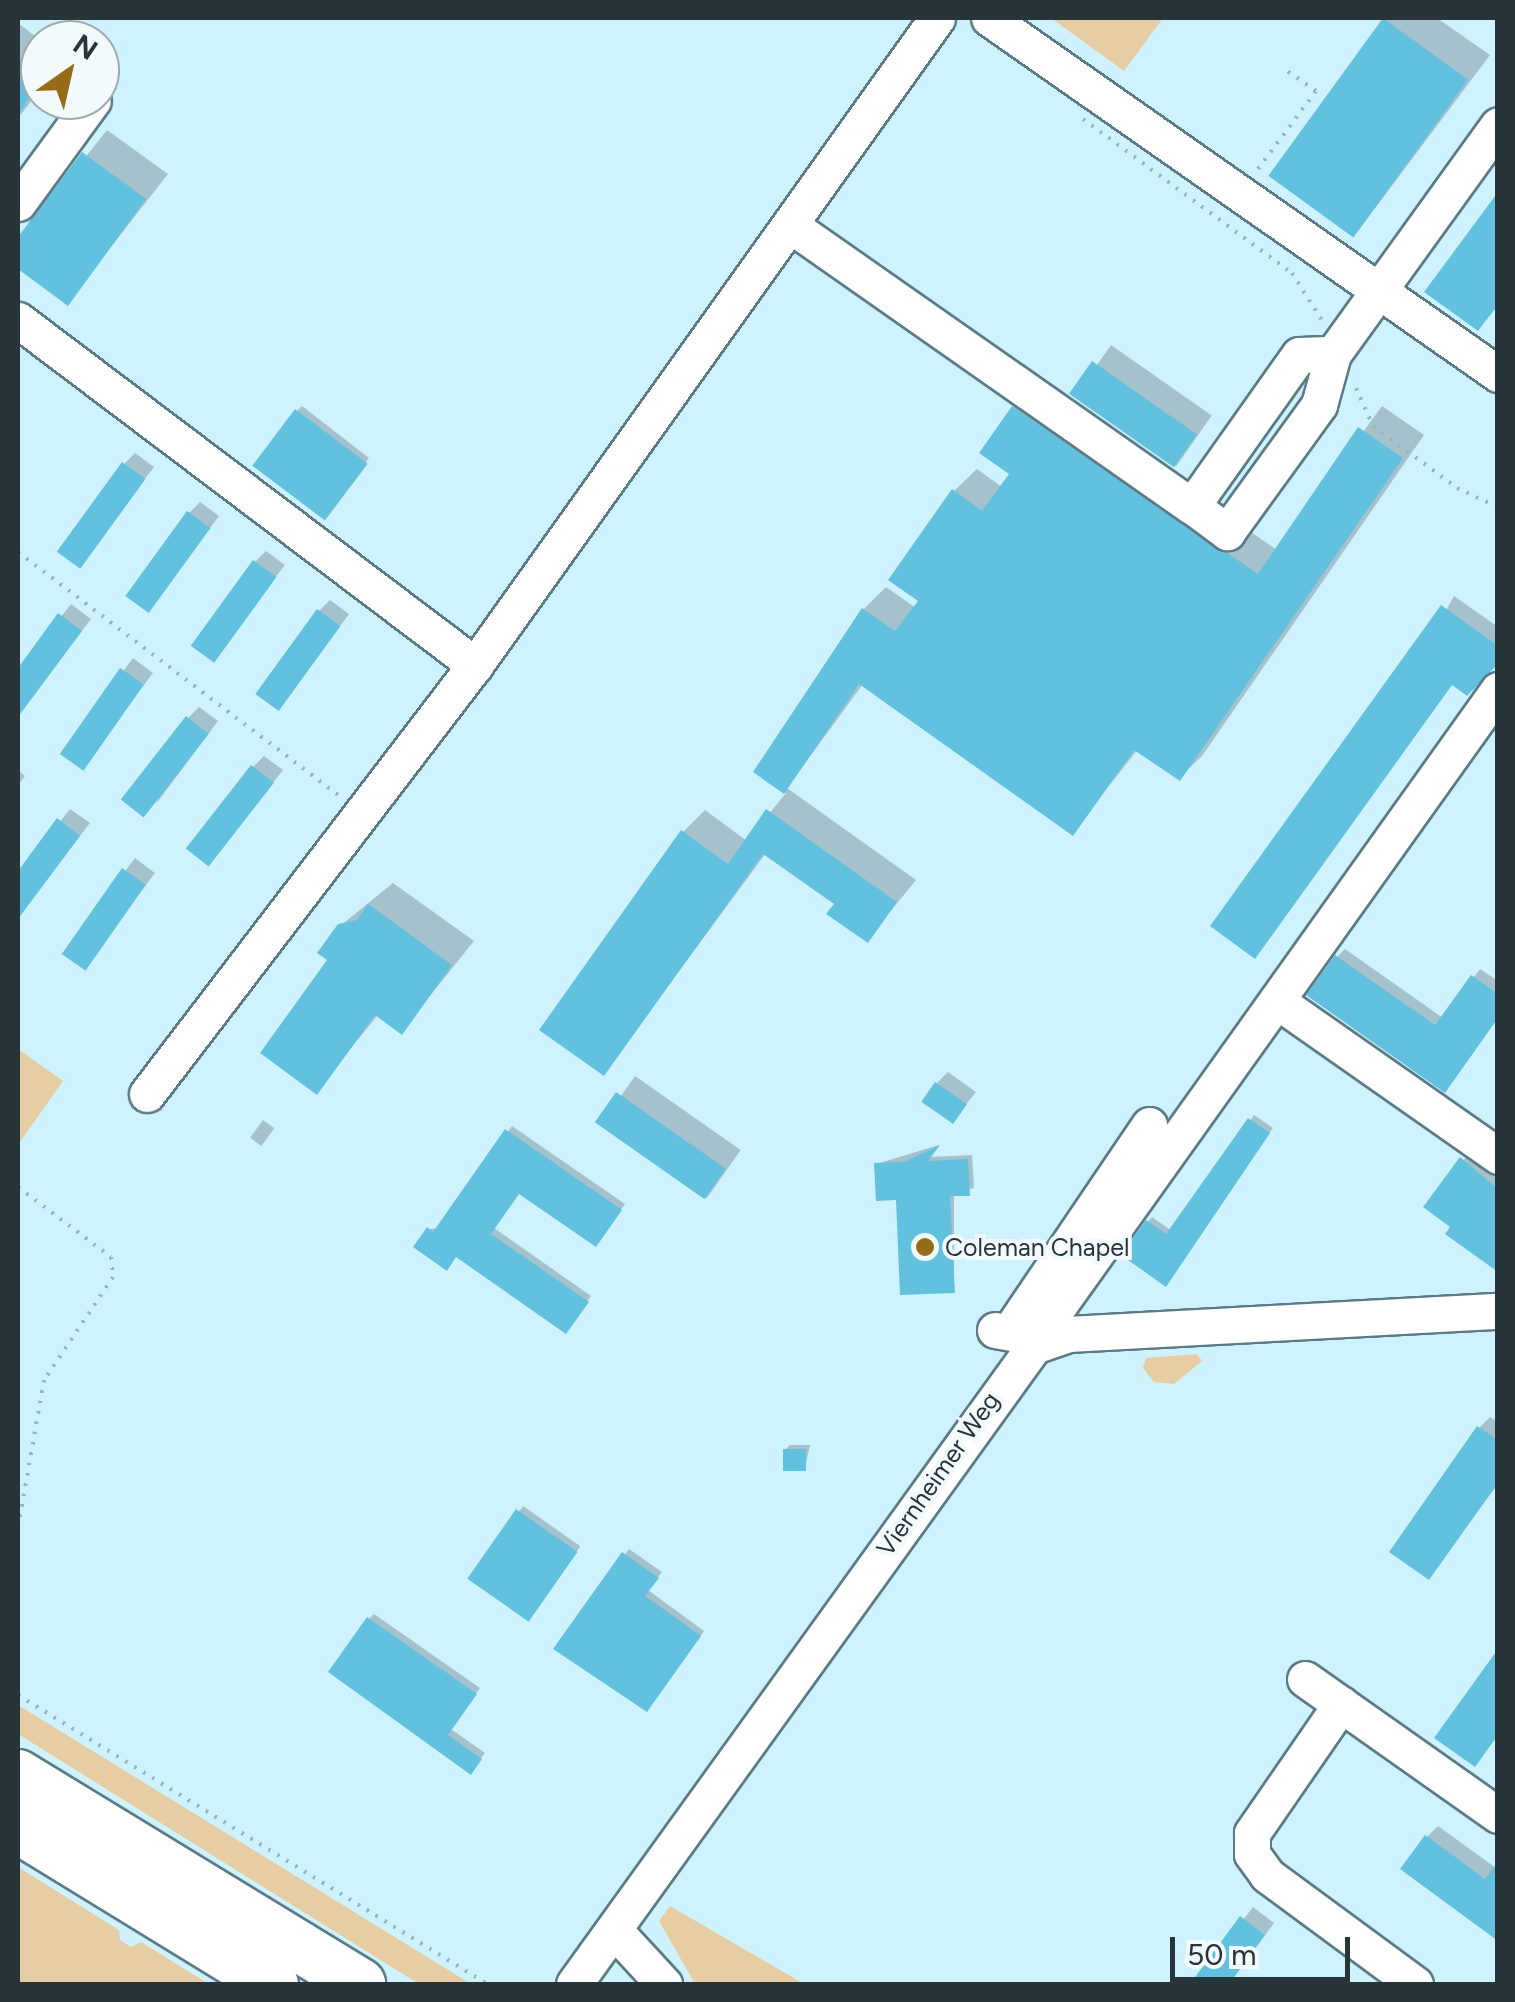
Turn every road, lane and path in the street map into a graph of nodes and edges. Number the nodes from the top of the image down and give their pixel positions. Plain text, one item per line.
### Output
1 (937, 18) edge
2 (988, 18) edge
3 (1283, 68) dead end
4 (1100, 95) junction
5 (78, 120) edge
6 (1498, 126) edge
7 (18, 203) edge
8 (1230, 207) junction
9 (790, 225) junction
10 (1378, 290) junction
11 (18, 320) edge
12 (1336, 351) junction
13 (1498, 374) edge
14 (1498, 506) edge
15 (18, 552) edge
16 (475, 665) junction
17 (1498, 690) edge
18 (362, 813) junction
19 (1277, 1001) junction
20 (147, 1094) dead end
21 (1149, 1125) dead end
22 (1498, 1156) edge
23 (18, 1187) edge
24 (1498, 1311) edge
25 (1045, 1339) junction
26 (18, 1528) edge
27 (1305, 1679) dead end
28 (18, 1695) edge
29 (1341, 1704) junction
30 (18, 1774) edge
31 (1492, 1800) edge
32 (18, 1828) edge
33 (614, 1930) junction
34 (273, 1984) edge
35 (360, 1984) edge
36 (488, 1984) edge
37 (574, 1984) edge
38 (664, 1984) edge
39 (1415, 1984) edge

1 - 9 street
2 - 4 street
3 - 8 path
4 - 8 street
4 - 8 path
5 - 7 street
6 - 10 street
8 - 10 street
8 - 12 path
9 - 12 street
9 - 16 street
10 - 12 street
10 - 13 street
11 - 16 street
12 - 14 path
15 - 18 path
16 - 18 street
17 - 19 street, Viernheimer Weg
18 - 20 street
19 - 22 street
19 - 25 street, Viernheimer Weg
21 - 25 street
23 - 26 path
24 - 25 street
25 - 33 street, Viernheimer Weg
27 - 29 street
28 - 36 path
29 - 31 street
29 - 39 street
30 - 35 highway
32 - 34 highway
33 - 37 street, Viernheimer Weg
33 - 38 street

